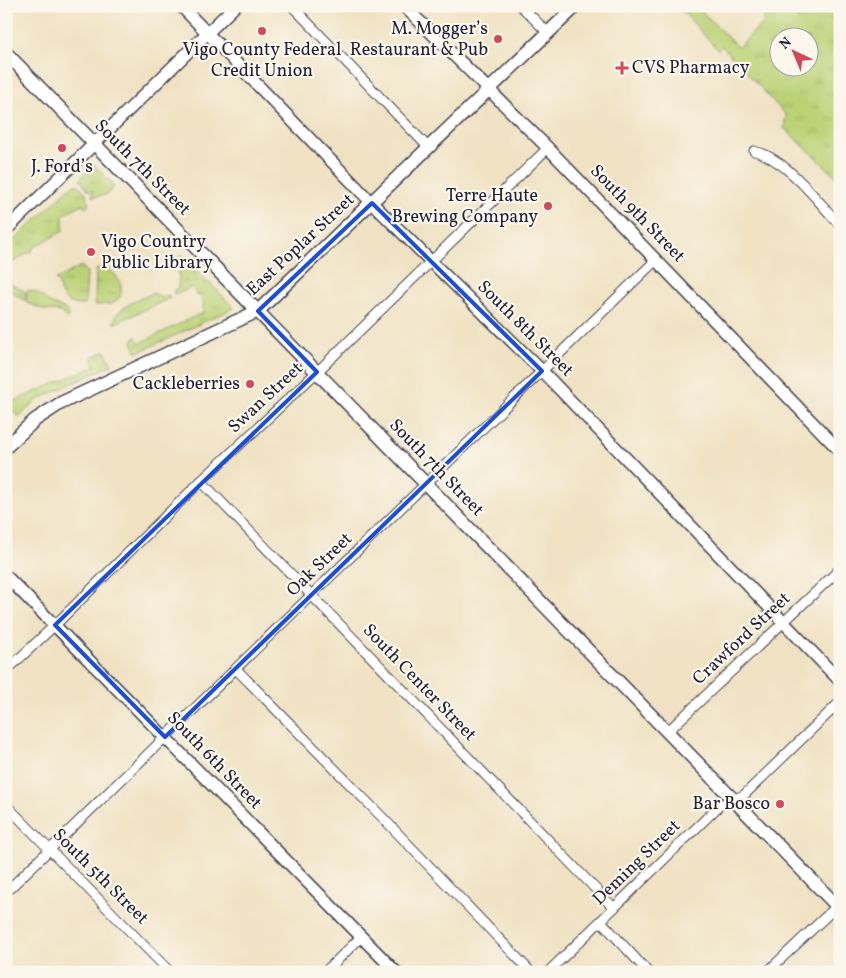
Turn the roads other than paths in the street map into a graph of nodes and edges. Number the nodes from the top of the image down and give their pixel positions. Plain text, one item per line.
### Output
1 (181, 6) edge
2 (235, 6) edge
3 (292, 6) edge
4 (404, 6) edge
5 (521, 6) edge
6 (576, 6) edge
7 (207, 34) junction
8 (548, 34) junction
9 (6, 53) edge
10 (489, 90) junction
11 (94, 145) junction
12 (428, 148) junction
13 (548, 148) junction
14 (754, 152) dead end
15 (372, 203) junction
16 (840, 225) edge
17 (6, 230) edge
18 (431, 260) junction
19 (656, 260) junction
20 (258, 311) junction
21 (542, 371) junction
22 (317, 372) junction
23 (6, 447) edge
24 (840, 451) edge
25 (201, 481) junction
26 (427, 484) junction
27 (840, 569) edge
28 (6, 576) edge
29 (312, 595) junction
30 (783, 623) junction
31 (55, 625) junction
32 (236, 669) junction
33 (6, 671) edge
34 (840, 681) edge
35 (840, 702) edge
36 (667, 732) junction
37 (165, 737) junction
38 (733, 799) junction
39 (6, 805) edge
40 (50, 849) junction
41 (6, 892) edge
42 (614, 908) junction
43 (838, 908) edge
44 (601, 921) junction
45 (361, 937) junction
46 (170, 972) edge
47 (325, 972) edge
48 (396, 972) edge
49 (531, 972) edge
50 (548, 972) edge
51 (648, 972) edge
52 (767, 972) edge

1 - 7 street, South 8th Street
2 - 7 street
3 - 12 street
4 - 10 street, South 9th Street
5 - 8 street
6 - 8 main road, East Poplar Street
7 - 11 street
7 - 15 street, South 8th Street
8 - 10 main road, East Poplar Street
9 - 11 main road, South 7th Street
10 - 12 main road, East Poplar Street
10 - 13 street, South 9th Street
11 - 17 street
11 - 20 main road, South 7th Street
12 - 15 main road, East Poplar Street
13 - 18 street, Swan Street
13 - 19 street, South 9th Street
14 - 16 street
15 - 18 street, South 8th Street
15 - 20 main road, East Poplar Street
18 - 21 street, South 8th Street
18 - 22 street, Swan Street
19 - 21 street, Oak Street
19 - 24 street, South 9th Street
20 - 22 main road, South 7th Street
20 - 23 main road, East Poplar Street
21 - 26 street, Oak Street
21 - 30 street, South 8th Street
22 - 25 street, Swan Street
22 - 26 main road, South 7th Street
25 - 29 street, South Center Street
25 - 31 street, Swan Street
26 - 29 street, Oak Street
26 - 36 main road, South 7th Street
27 - 30 street, Crawford Street
28 - 31 street, South 6th Street
29 - 32 street, Oak Street
29 - 42 street, South Center Street
30 - 34 street, South 8th Street
30 - 36 street, Crawford Street
31 - 33 street, Swan Street
31 - 37 street, South 6th Street
32 - 37 street, Oak Street
32 - 49 street
35 - 38 street, Deming Street
36 - 38 main road, South 7th Street
37 - 40 street, Oak Street
37 - 45 street, South 6th Street
38 - 42 street, Deming Street
38 - 43 main road, South 7th Street
39 - 40 street, South 5th Street
40 - 41 street, Oak Street
40 - 46 street, South 5th Street
42 - 44 street, Deming Street
43 - 52 street
44 - 50 street, Deming Street
44 - 51 street
45 - 47 street
45 - 48 street, South 6th Street

